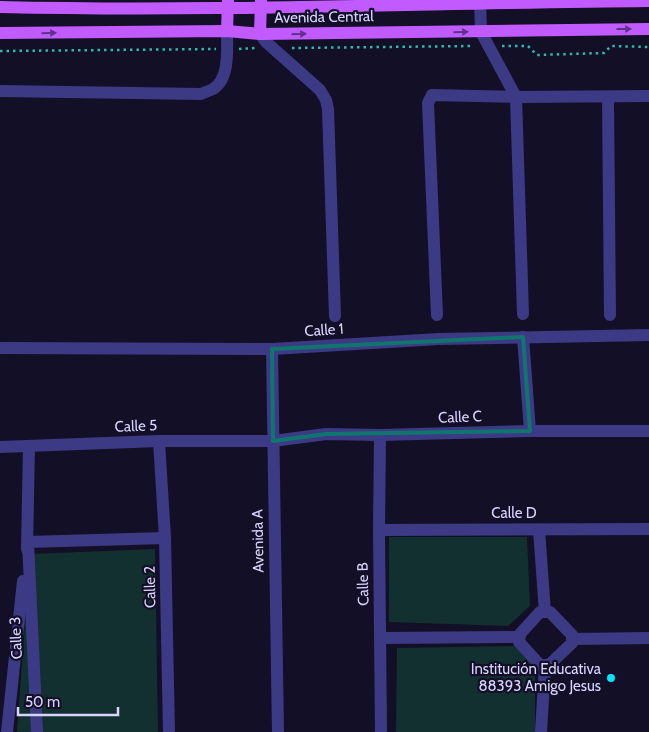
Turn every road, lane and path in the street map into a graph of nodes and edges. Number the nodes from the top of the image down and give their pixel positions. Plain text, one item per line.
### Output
1 (480, 1) edge
2 (649, 1) edge
3 (24, 4) edge
4 (228, 4) edge
5 (261, 4) edge
6 (0, 7) edge
7 (649, 29) edge
8 (228, 31) junction
9 (481, 32) junction
10 (0, 33) edge
11 (260, 34) junction
12 (489, 46) junction
13 (649, 47) edge
14 (274, 48) junction
15 (227, 49) junction
16 (0, 51) edge
17 (0, 91) edge
18 (649, 96) edge
19 (516, 97) junction
20 (608, 97) junction
21 (523, 314) dead end
22 (437, 315) dead end
23 (610, 315) dead end
24 (335, 316) dead end
25 (649, 335) edge
26 (523, 337) junction
27 (0, 348) edge
28 (272, 349) junction
29 (530, 431) junction
30 (649, 431) edge
31 (380, 435) junction
32 (159, 441) junction
33 (273, 442) junction
34 (29, 446) junction
35 (0, 447) edge
36 (379, 530) junction
37 (539, 530) junction
38 (649, 530) edge
39 (165, 538) junction
40 (28, 542) junction
41 (545, 612) junction
42 (519, 637) junction
43 (380, 638) junction
44 (572, 638) junction
45 (649, 638) edge
46 (545, 665) junction
47 (7, 732) edge
48 (37, 732) edge
49 (169, 732) edge
50 (278, 732) edge
51 (381, 732) edge
52 (541, 732) edge

1 - 2 main road, Avenida Central
1 - 5 main road, Avenida Central
1 - 9 street
3 - 4 main road, Avenida Central
3 - 6 main road, Avenida Central
4 - 5 main road, Avenida Central
4 - 8 main road
5 - 11 main road
9 -> 7 main road, Avenida Central
10 -> 8 main road, Avenida Central
8 - 11 main road, Avenida Central
8 - 15 street
11 -> 9 main road, Avenida Central
9 - 12 street
11 - 14 street
12 - 13 path
12 - 14 path
12 - 19 street
14 - 15 path
14 - 24 street
15 - 16 path
15 - 17 street
18 - 20 street
19 - 20 street
19 - 21 street
19 - 22 street
20 - 23 street
25 - 26 street, Calle 1
26 - 28 street, Calle 1
26 - 29 street
27 - 28 street, Calle 1
28 - 33 street, Avenida A
29 - 30 street, Calle C
29 - 31 street, Calle C
31 - 33 street, Calle C
31 - 36 street, Calle B
32 - 33 street, Calle 5
32 - 34 street, Calle 5
32 - 39 street, Calle 2
33 - 50 street, Avenida A
34 - 35 street, Calle 5
34 - 40 street, Calle 3
36 - 37 street, Calle D
36 - 43 street, Calle B
37 - 38 street, Calle D
37 - 41 street
39 - 40 street
39 - 49 street, Calle 2
40 - 47 street, Calle 3
40 - 48 street, Calle 3
41 - 42 street
41 - 44 street
42 - 43 street
42 - 46 street
43 - 51 street, Calle B
44 - 45 street
44 - 46 street
46 - 52 street

